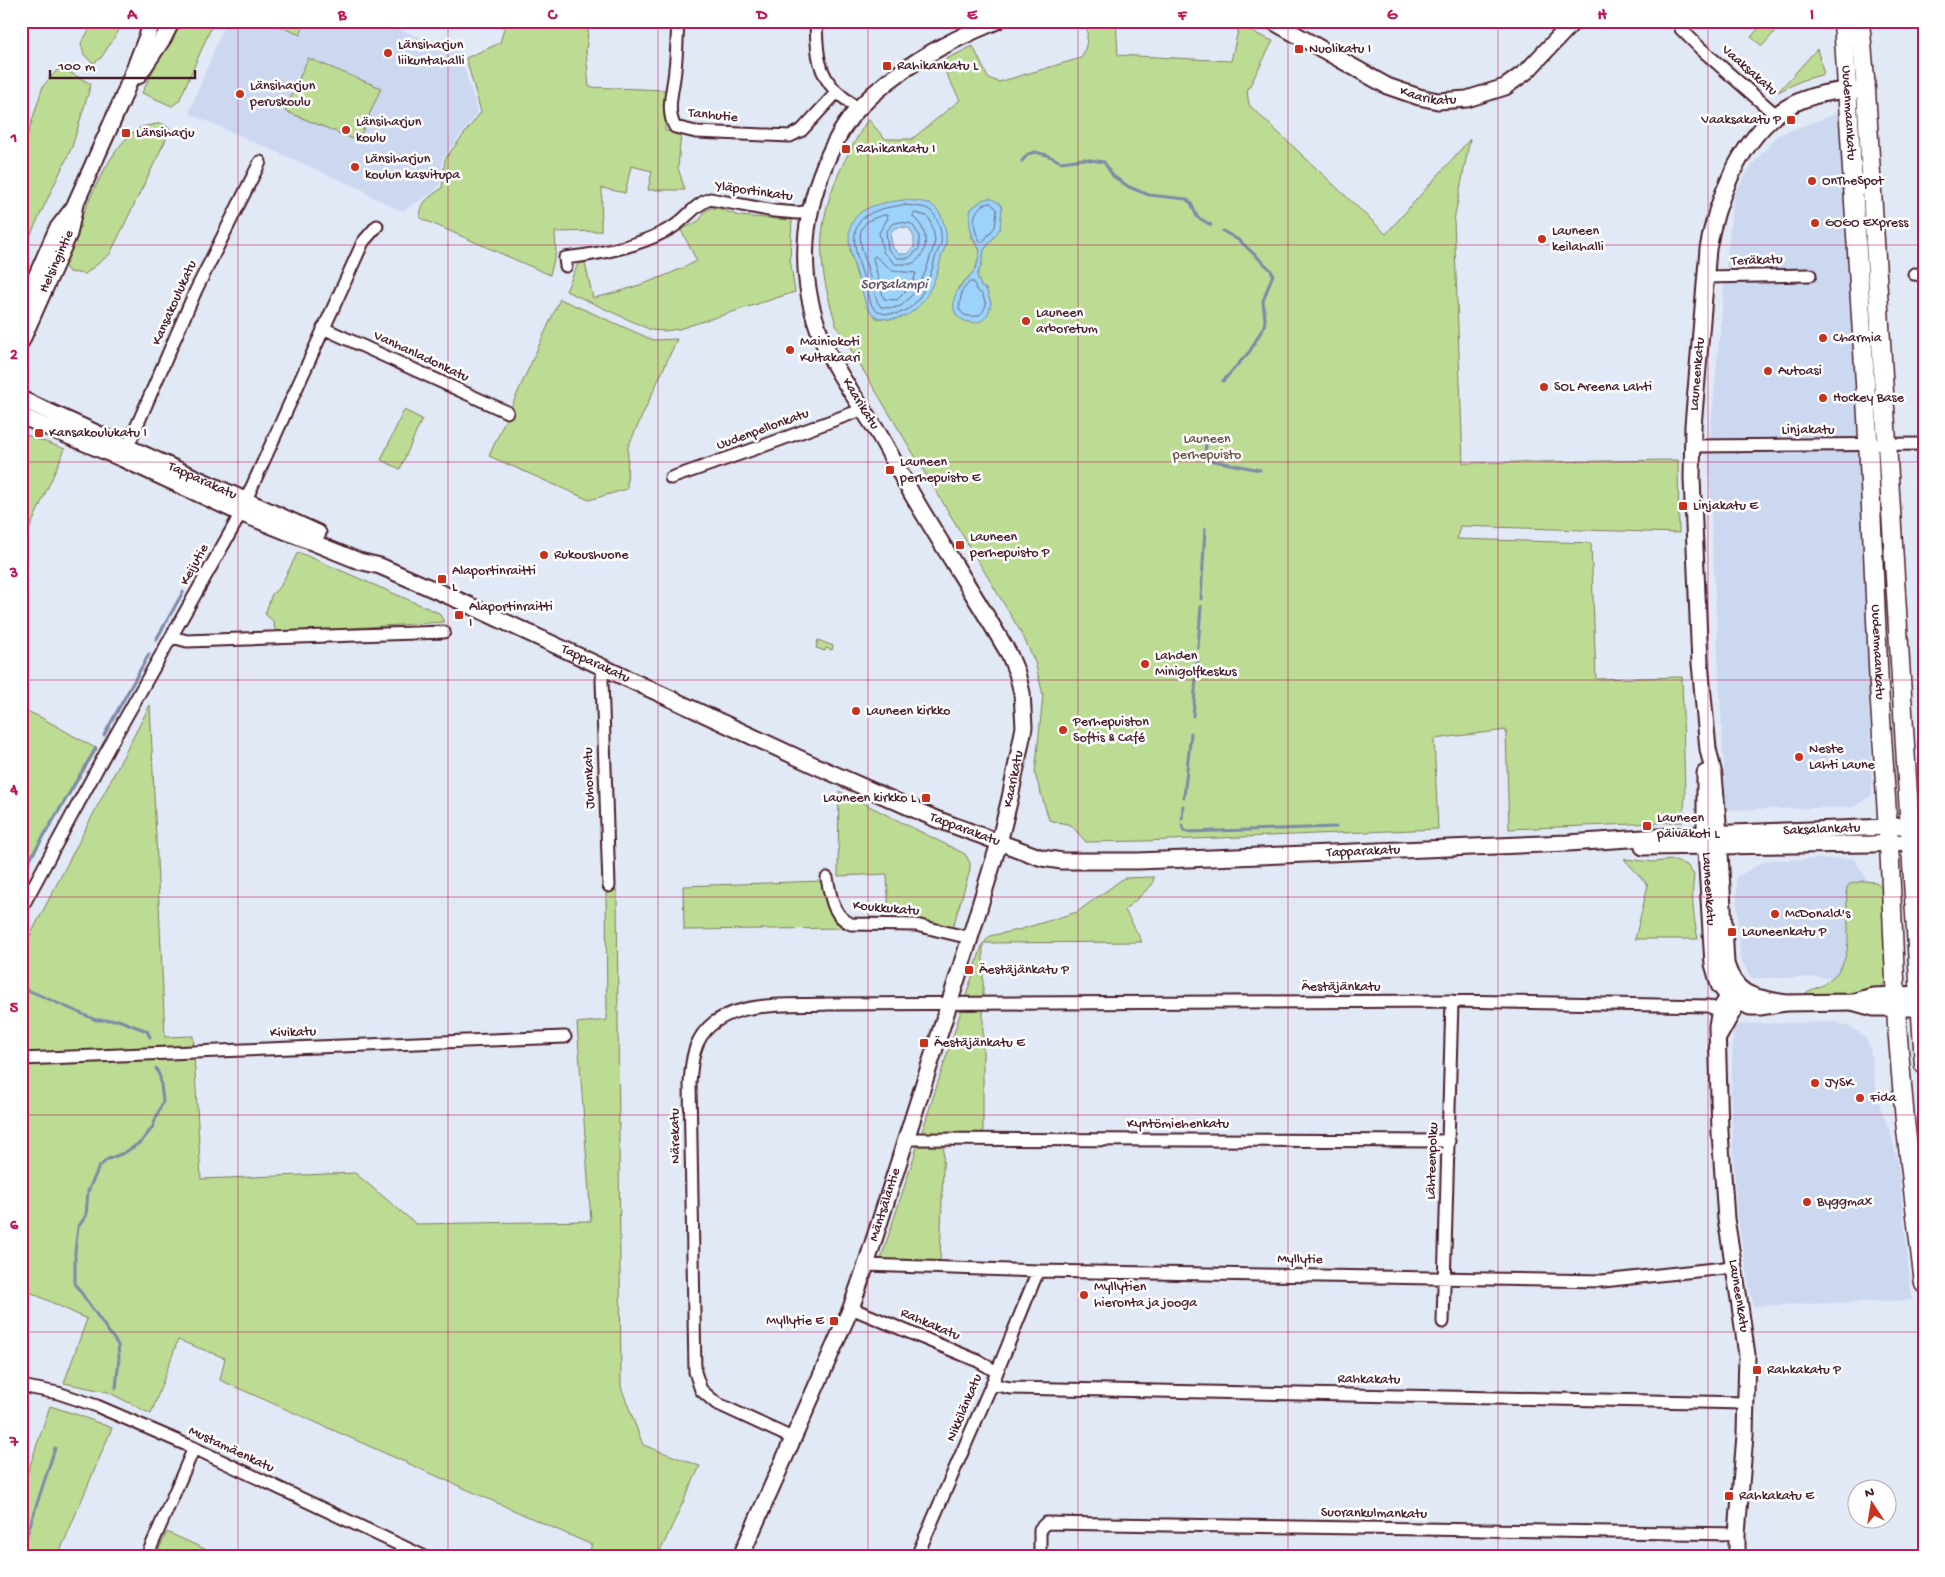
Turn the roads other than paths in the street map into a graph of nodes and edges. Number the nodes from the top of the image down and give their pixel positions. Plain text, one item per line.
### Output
1 (153, 21) edge
2 (172, 21) edge
3 (678, 21) edge
4 (816, 21) edge
5 (997, 21) edge
6 (1272, 21) edge
7 (1574, 21) edge
8 (1843, 21) edge
9 (1860, 21) edge
10 (1681, 29) dead end
11 (1847, 90) junction
12 (1866, 90) junction
13 (837, 92) junction
14 (122, 100) junction
15 (857, 110) junction
16 (1776, 115) junction
17 (260, 162) dead end
18 (74, 206) junction
19 (810, 211) junction
20 (377, 226) dead end
21 (566, 266) dead end
22 (1810, 275) dead end
23 (1705, 277) junction
24 (21, 311) edge
25 (323, 328) junction
26 (21, 342) edge
27 (21, 399) edge
28 (864, 409) junction
29 (506, 412) dead end
30 (21, 416) edge
31 (1924, 444) edge
32 (1878, 445) junction
33 (1692, 446) junction
34 (125, 453) junction
35 (671, 478) dead end
36 (243, 507) junction
37 (444, 632) dead end
38 (172, 637) junction
39 (603, 668) junction
40 (1916, 833) edge
41 (1889, 835) junction
42 (1712, 840) junction
43 (999, 843) junction
44 (827, 878) dead end
45 (609, 886) dead end
46 (21, 909) edge
47 (970, 938) junction
48 (1452, 1001) junction
49 (1896, 1001) junction
50 (1921, 1001) edge
51 (1731, 1003) junction
52 (949, 1004) junction
53 (565, 1037) dead end
54 (21, 1059) edge
55 (1924, 1065) edge
56 (907, 1138) junction
57 (1448, 1140) junction
58 (866, 1265) junction
59 (1733, 1267) junction
60 (1038, 1270) junction
61 (1445, 1278) junction
62 (1924, 1284) edge
63 (851, 1308) junction
64 (1443, 1322) dead end
65 (997, 1372) junction
66 (992, 1384) junction
67 (21, 1386) edge
68 (1746, 1403) junction
69 (792, 1438) junction
70 (194, 1448) junction
71 (1737, 1534) junction
72 (147, 1556) edge
73 (423, 1556) edge
74 (741, 1556) edge
75 (917, 1556) edge
76 (1040, 1556) edge
77 (1737, 1556) edge

1 - 14 street, Helsingintie
2 - 14 street, Helsingintie
3 - 13 street, Tanhutie
4 - 13 street
5 - 15 street, Kaarikatu
6 - 7 street, Kaarikatu
8 - 11 main road, Uudenmaankatu
9 - 12 main road, Uudenmaankatu
10 - 16 street, Vaaksakatu
11 - 12 street, Launeenkatu
11 - 16 street, Launeenkatu
11 - 32 main road, Uudenmaankatu
12 - 32 main road, Uudenmaankatu
13 - 15 street
14 - 18 street, Helsingintie
15 - 19 street, Kaarikatu
16 - 23 street, Launeenkatu
17 - 34 street, Kansakoulukatu
18 - 24 street, Helsingintie
18 - 26 street, Helsingintie
19 - 21 street, Yläportinkatu
19 - 28 street, Kaarikatu
20 - 25 street, Keijutie
22 - 23 street, Teräkatu
23 - 33 street, Launeenkatu
25 - 29 street, Vanhanladonkatu
25 - 36 street, Keijutie
27 - 34 street, Tapparakatu
28 - 35 street, Uudenpellonkatu
28 - 43 street, Kaarikatu
30 - 34 street, Tapparakatu
31 - 32 street, Linjakatu
32 - 33 street, Linjakatu
32 - 40 main road, Uudenmaankatu
32 - 41 main road, Uudenmaankatu
33 - 42 street, Launeenkatu
34 - 36 street, Tapparakatu
36 - 38 street, Keijutie
36 - 39 street, Tapparakatu
37 - 38 street
38 - 46 street, Keijutie
39 - 43 street, Tapparakatu
39 - 45 street, Juhonkatu
40 - 41 street, Saksalankatu
40 - 50 main road, Uudenmaankatu
41 - 42 street, Saksalankatu
41 - 49 main road, Uudenmaankatu
42 - 43 street, Tapparakatu
42 - 51 street, Launeenkatu
43 - 47 street, Mäntsäläntie
44 - 47 street, Koukkukatu
47 - 52 street, Mäntsäläntie
48 - 51 street, Äestäjänkatu
48 - 52 street, Äestäjänkatu
48 - 57 street, Lähteenpolku
49 - 50 street
49 - 51 street
49 - 62 main road, Uudenmaankatu
50 - 55 main road, Uudenmaankatu
51 - 59 street, Launeenkatu
52 - 56 street, Mäntsäläntie
52 - 69 street, Närekatu
53 - 54 street, Kivikatu
56 - 57 street, Kyntömiehenkatu
56 - 58 street, Mäntsäläntie
57 - 61 street, Lähteenpolku
58 - 60 street, Myllytie
58 - 63 street, Mäntsäläntie
59 - 61 street, Myllytie
59 - 68 street, Launeenkatu
60 - 61 street, Myllytie
60 - 65 street, Nikkilänkatu
61 - 64 street, Lähteenpolku
63 - 65 street, Rahkakatu
63 - 69 street, Mäntsäläntie
65 - 66 street, Nikkilänkatu
66 - 68 street, Rahkakatu
66 - 75 street, Nikkilänkatu
67 - 70 street, Mustamäenkatu
68 - 71 street, Launeenkatu
69 - 74 street, Mäntsäläntie
70 - 72 street
70 - 73 street, Mustamäenkatu
71 - 76 street, Suorankulmankatu
71 - 77 street, Launeenkatu

